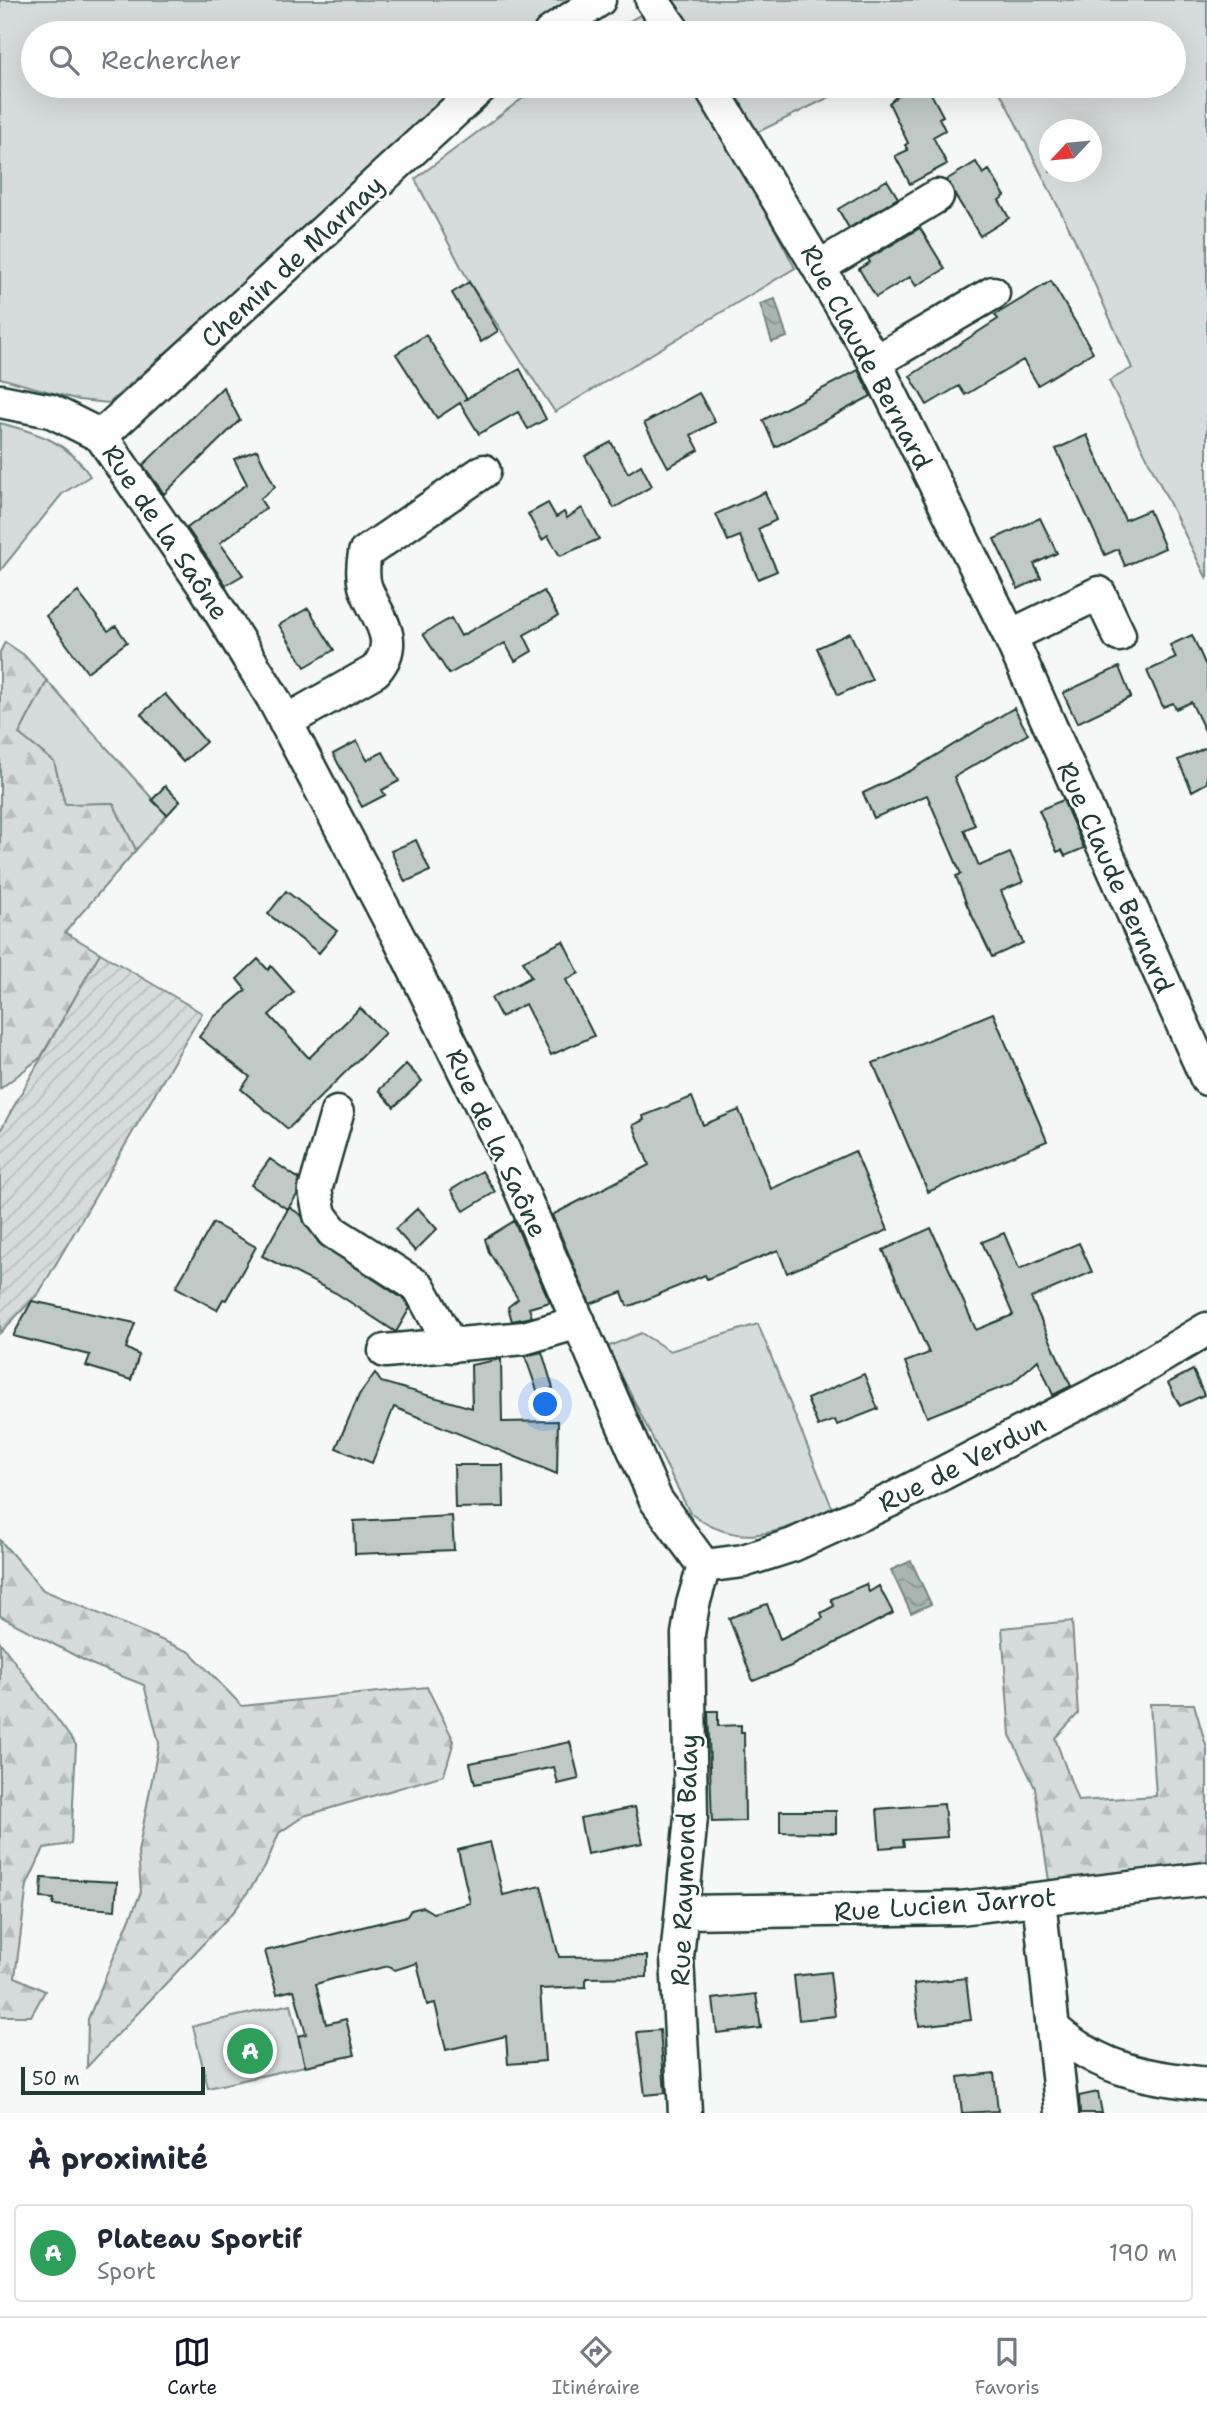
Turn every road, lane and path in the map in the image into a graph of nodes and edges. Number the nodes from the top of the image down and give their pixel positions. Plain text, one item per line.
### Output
1 (599, 0) edge
2 (652, 0) edge
3 (568, 21) edge
4 (667, 21) edge
5 (469, 98) edge
6 (717, 98) edge
7 (937, 196) dead end
8 (819, 267) junction
9 (993, 293) dead end
10 (876, 362) junction
11 (0, 401) edge
12 (101, 436) junction
13 (484, 471) dead end
14 (1119, 635) dead end
15 (1010, 636) junction
16 (285, 722) junction
17 (1207, 1079) edge
18 (337, 1112) dead end
19 (579, 1322) junction
20 (1207, 1329) edge
21 (451, 1346) junction
22 (385, 1351) dead end
23 (704, 1566) junction
24 (1207, 1879) edge
25 (1039, 1899) junction
26 (682, 1912) junction
27 (1055, 2030) junction
28 (1207, 2084) edge
29 (685, 2113) edge
30 (1062, 2113) edge

1 - 3 street
2 - 4 street
5 - 12 street, Chemin de Marnay
6 - 8 street, Rue Claude Bernard
7 - 8 street
8 - 10 street, Rue Claude Bernard
9 - 10 street
10 - 15 street, Rue Claude Bernard
11 - 12 street, Rue de la Saône
12 - 16 street, Rue de la Saône
13 - 16 street
14 - 15 street
15 - 17 street, Rue Claude Bernard
16 - 19 street, Rue de la Saône
18 - 21 street
19 - 21 street
19 - 23 street, Rue de la Saône
20 - 23 street, Rue de Verdun
21 - 22 street
23 - 26 street, Rue Raymond Balay
24 - 25 street, Rue Lucien Jarrot
25 - 26 street, Rue Lucien Jarrot
25 - 27 street
26 - 29 street, Rue Raymond Balay
27 - 28 street
27 - 30 street

